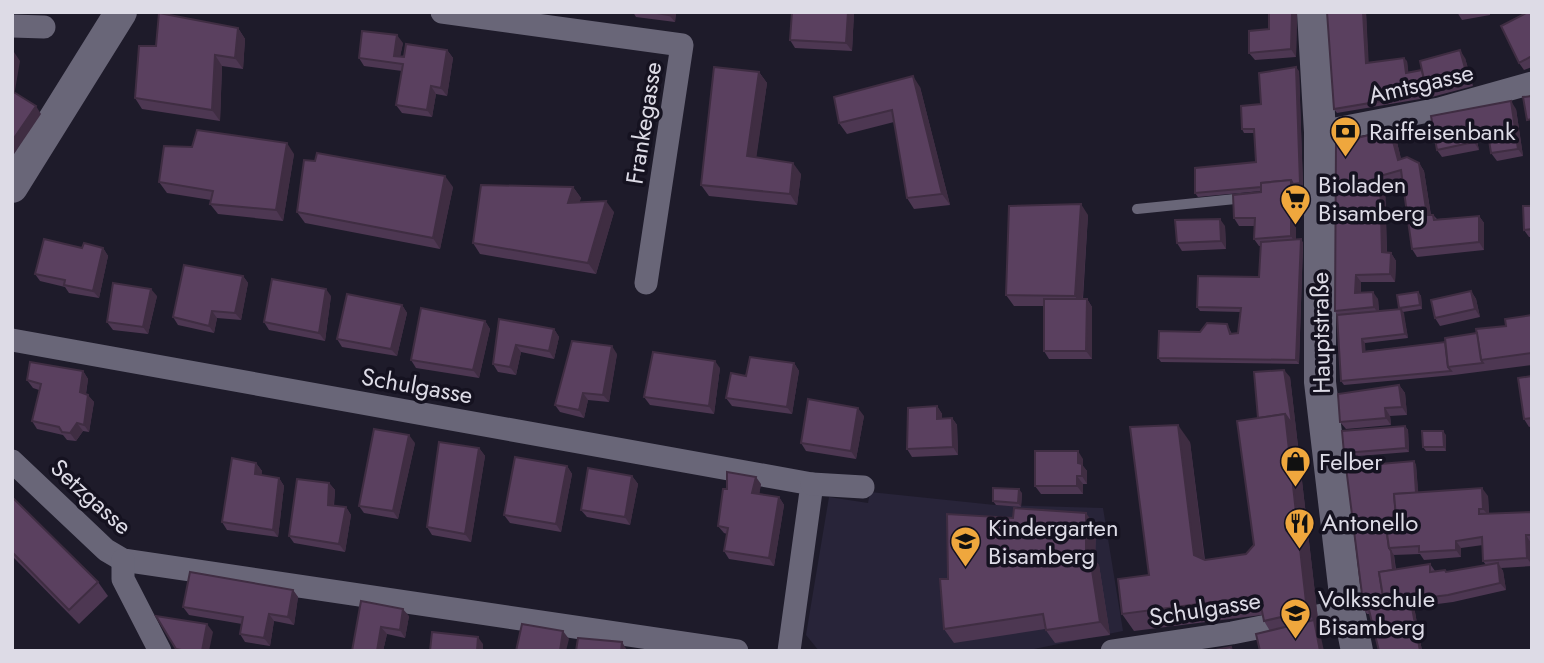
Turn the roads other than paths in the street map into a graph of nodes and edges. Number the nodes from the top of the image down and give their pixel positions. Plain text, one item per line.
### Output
1 (121, 12) edge
2 (442, 12) edge
3 (1313, 12) edge
4 (12, 26) edge
5 (44, 27) dead end
6 (1532, 83) edge
7 (1321, 132) junction
8 (12, 187) edge
9 (1321, 192) junction
10 (1266, 196) edge
11 (1254, 197) edge
12 (1137, 209) dead end
13 (646, 283) dead end
14 (12, 340) edge
15 (12, 461) edge
16 (812, 484) junction
17 (863, 487) dead end
18 (123, 559) junction
19 (1348, 610) junction
20 (160, 651) edge
21 (737, 651) edge
22 (789, 651) edge
23 (1112, 651) edge
24 (1357, 651) edge

1 - 8 main road
2 - 13 street, Frankegasse
3 - 7 main road, Hauptstraße
4 - 5 street
6 - 7 street, Amtsgasse
7 - 9 main road, Hauptstraße
9 - 10 lane
9 - 19 main road, Hauptstraße
11 - 12 lane
14 - 16 street, Schulgasse
15 - 18 street, Setzgasse
16 - 17 street, Schulgasse
16 - 22 street
18 - 20 street, Setzgasse
18 - 21 street
19 - 23 street, Schulgasse
19 - 24 main road, Hauptstraße

